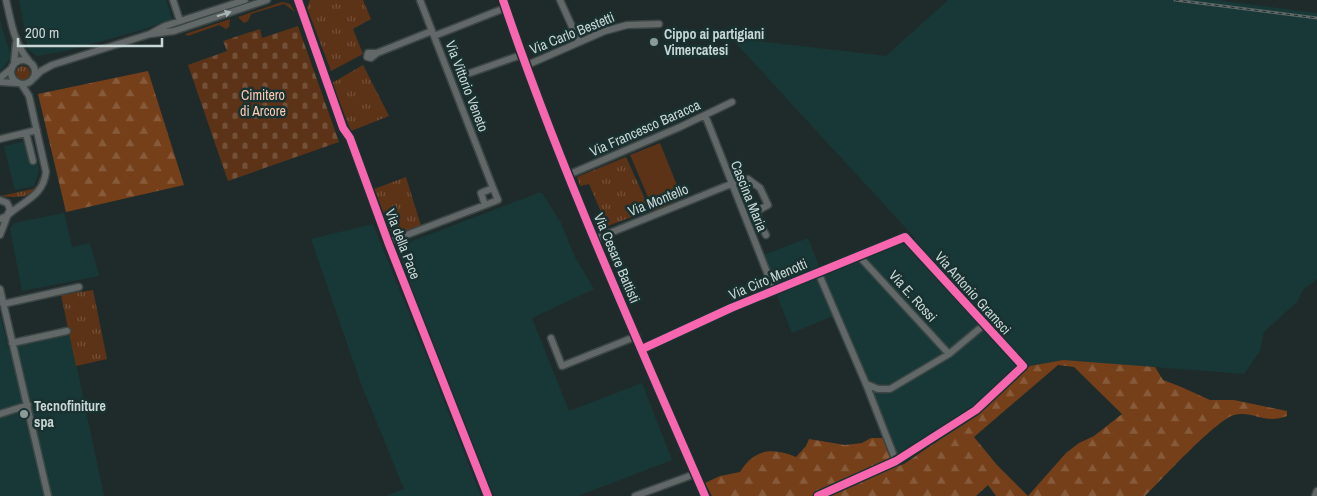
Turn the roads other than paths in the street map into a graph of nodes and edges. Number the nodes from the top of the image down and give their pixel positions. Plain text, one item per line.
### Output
1 (6, 0) edge
2 (173, 0) edge
3 (245, 0) edge
4 (267, 0) edge
5 (298, 0) edge
6 (420, 0) edge
7 (501, 0) edge
8 (560, 0) edge
9 (500, 10) dead end
10 (180, 21) junction
11 (659, 24) dead end
12 (150, 34) junction
13 (433, 34) junction
14 (16, 42) junction
15 (579, 42) junction
16 (377, 53) dead end
17 (521, 55) junction
18 (30, 62) junction
19 (52, 65) junction
20 (13, 66) junction
21 (525, 66) junction
22 (470, 73) dead end
23 (0, 78) edge
24 (33, 80) junction
25 (0, 82) edge
26 (20, 84) junction
27 (29, 96) junction
28 (732, 102) dead end
29 (705, 115) junction
30 (38, 130) junction
31 (26, 133) junction
32 (0, 139) edge
33 (33, 161) dead end
34 (568, 176) junction
35 (731, 184) junction
36 (492, 185) junction
37 (2, 200) edge
38 (26, 201) junction
39 (485, 205) junction
40 (8, 216) junction
41 (0, 219) edge
42 (0, 235) edge
43 (766, 235) dead end
44 (905, 237) joint
45 (595, 239) junction
46 (388, 242) junction
47 (858, 255) junction
48 (818, 272) junction
49 (772, 285) dead end
50 (79, 287) dead end
51 (0, 289) edge
52 (3, 304) junction
53 (985, 324) junction
54 (67, 331) dead end
55 (637, 336) junction
56 (551, 338) dead end
57 (12, 343) junction
58 (642, 349) junction
59 (949, 354) junction
60 (866, 384) junction
61 (28, 405) junction
62 (0, 414) edge
63 (896, 461) junction
64 (695, 474) junction
65 (654, 489) junction
66 (1317, 491) edge
67 (48, 496) edge
68 (488, 496) edge
69 (635, 496) edge
70 (657, 496) edge
71 (705, 496) edge
72 (818, 496) edge
73 (1315, 496) edge

1 - 14 street
2 - 10 street
3 - 10 street
12 -> 4 street
5 - 46 street, Via della Pace
6 - 13 street, Via Vittorio Veneto
7 - 17 street, Via Cesare Battisti
8 - 15 street
9 - 13 street
10 - 12 street
11 - 15 street, Via Carlo Bestetti
12 - 19 street
13 - 16 street
13 - 36 street, Via Vittorio Veneto
14 - 18 street
14 - 20 street
15 - 21 street, Via Carlo Bestetti
17 - 21 street, Via Cesare Battisti
17 - 22 street
18 - 19 street
18 - 20 street
18 - 24 street
19 - 24 street
20 - 23 street
20 - 26 street
21 - 34 street, Via Cesare Battisti
24 - 26 street
24 - 27 street
25 - 26 street
26 - 27 street
27 - 30 street
28 - 29 street, Via Francesco Baracca
29 - 34 street, Via Francesco Baracca
29 - 35 street, Cascina Maria
30 - 31 street
30 - 38 street
31 - 32 street
31 - 33 street
34 - 45 street, Via Cesare Battisti
35 - 43 street
35 - 45 street, Via Montello
35 - 49 street, Cascina Maria
36 - 39 street
36 - 39 street
37 - 38 street
37 - 40 street
38 - 40 street
39 - 46 street
40 - 41 street
40 - 42 street
44 - 47 street, Via Ciro Menotti
44 - 53 street, Via Antonio Gramsci
45 - 55 street, Via Cesare Battisti
46 - 68 street, Via della Pace
47 - 48 street, Via Ciro Menotti
47 - 59 street, Via E. Rossi
48 - 58 street, Via Ciro Menotti
48 - 60 street
50 - 52 street
51 - 52 street
52 - 57 street
53 - 59 street
53 - 63 street, Via Antonio Gramsci
54 - 57 street
55 - 56 street
55 - 58 street, Via Cesare Battisti
57 - 61 street
58 - 64 street, Via Cesare Battisti
59 - 60 street
60 - 63 street
61 - 62 street
61 - 67 street
63 - 72 street
64 - 65 street
64 - 71 street, Via Cesare Battisti
65 - 69 street
65 - 70 street
66 - 73 street

